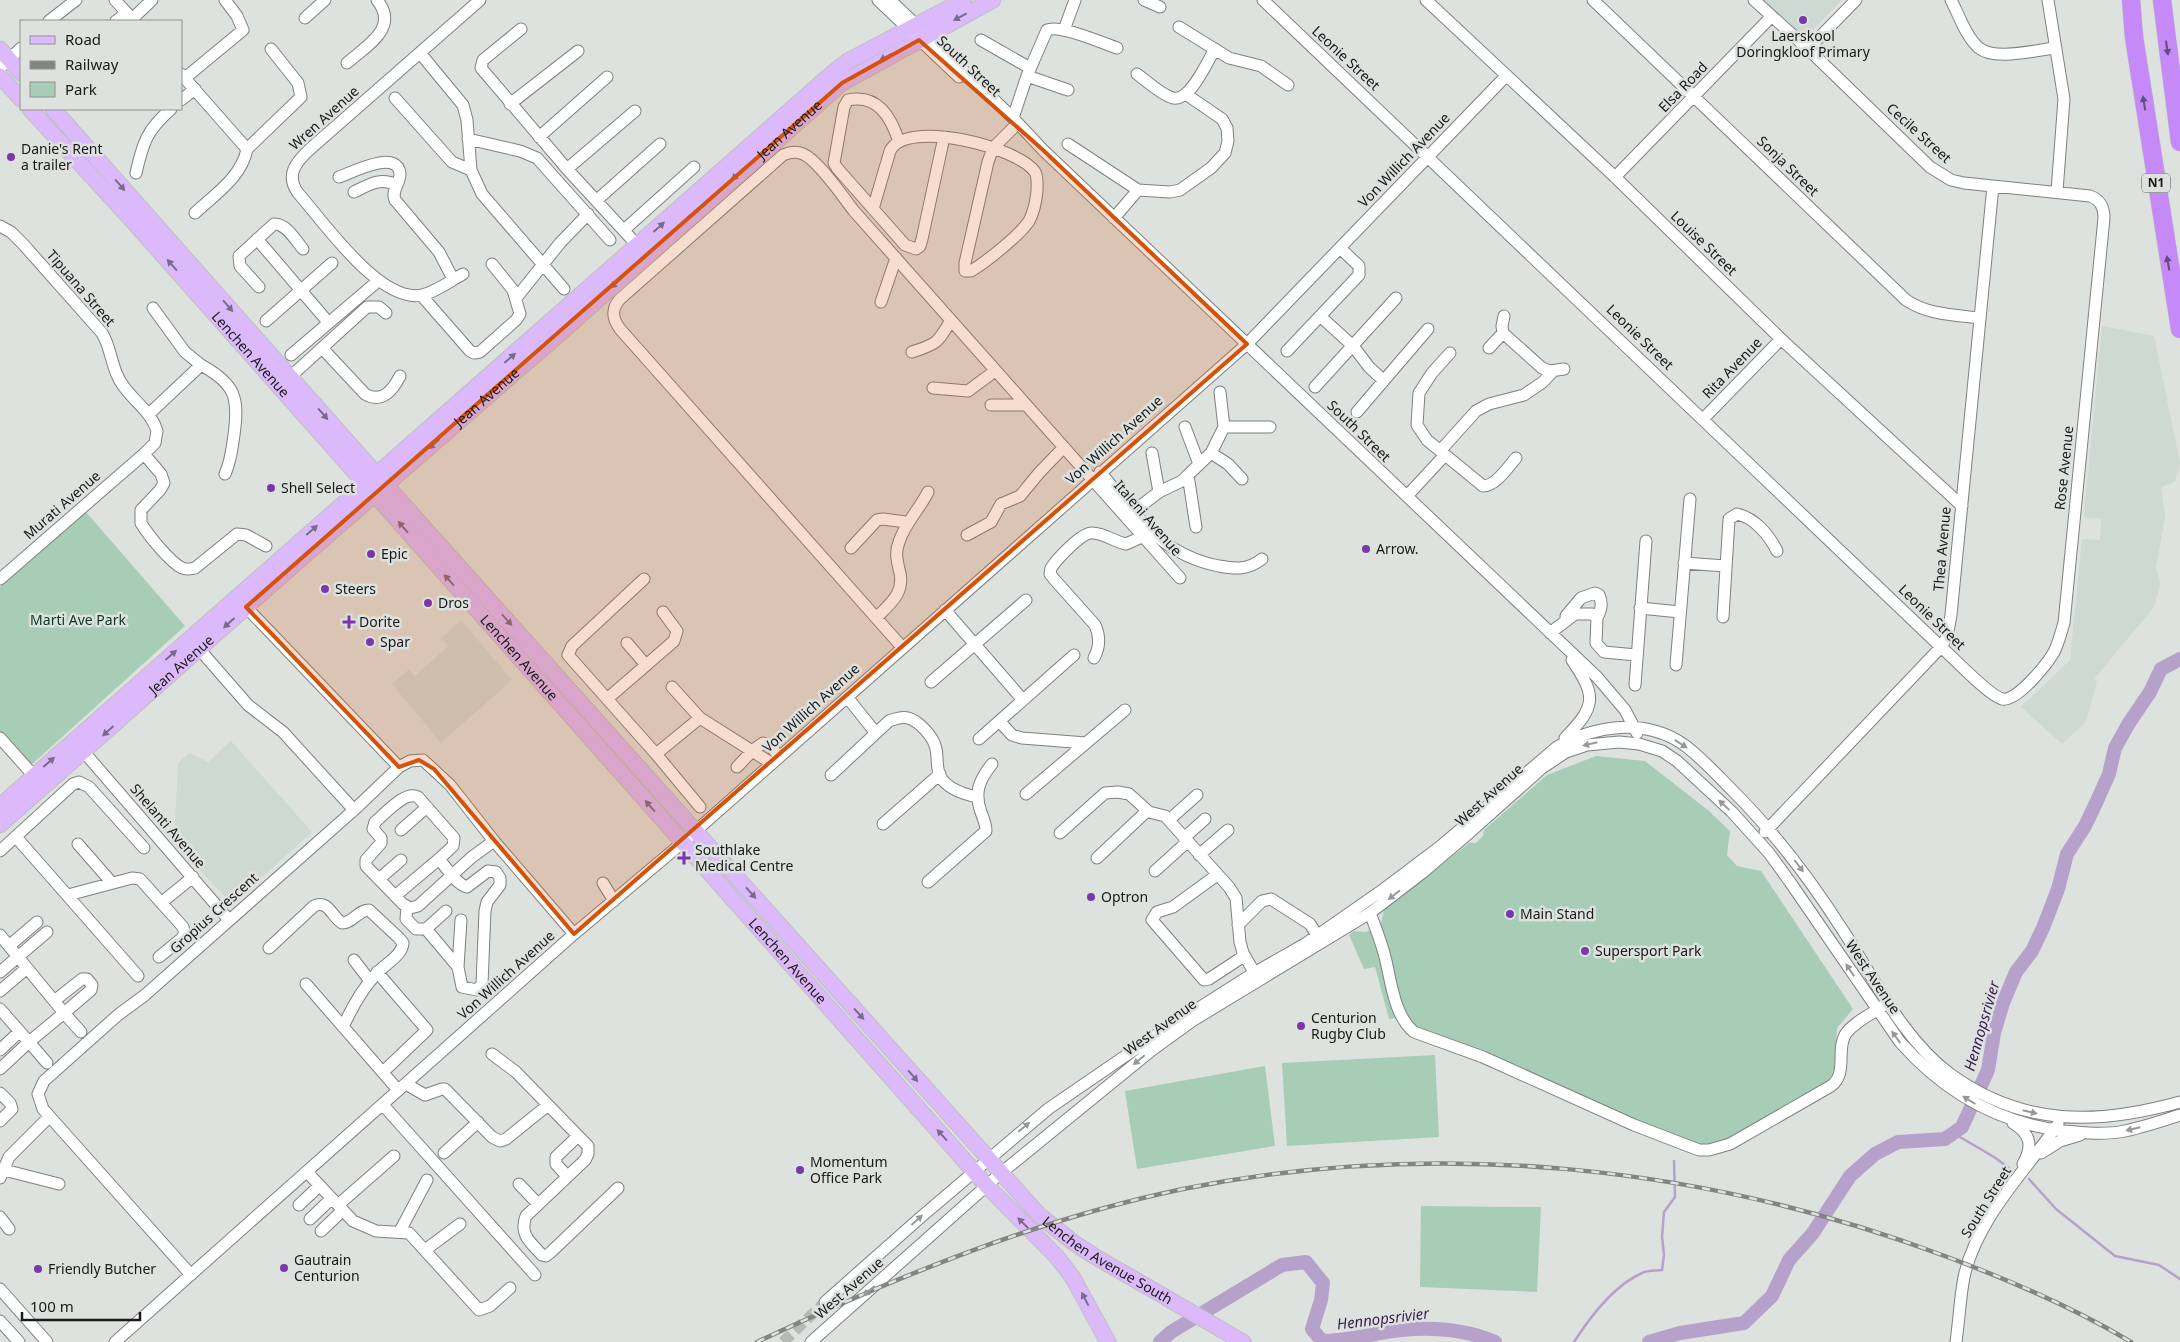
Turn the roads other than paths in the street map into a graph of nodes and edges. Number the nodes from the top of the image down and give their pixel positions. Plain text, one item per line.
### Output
1 (78, 0) edge
2 (115, 0) edge
3 (152, 0) edge
4 (225, 0) edge
5 (325, 0) edge
6 (377, 0) edge
7 (480, 0) edge
8 (878, 0) edge
9 (890, 0) edge
10 (964, 0) edge
11 (993, 0) edge
12 (1075, 0) edge
13 (1144, 0) edge
14 (1263, 0) edge
15 (1426, 0) edge
16 (1593, 0) edge
17 (1754, 0) edge
18 (1856, 0) edge
19 (1951, 0) edge
20 (2048, 0) edge
21 (2131, 0) edge
22 (2162, 0) edge
23 (1160, 6) dead end
24 (1772, 17) junction
25 (131, 18) edge
26 (305, 18) dead end
27 (50, 20) edge
28 (59, 20) edge
29 (1179, 27) dead end
30 (521, 29) dead end
31 (1064, 30) junction
32 (917, 32) junction
33 (981, 40) dead end
34 (1117, 48) dead end
35 (2056, 48) junction
36 (20, 49) edge
37 (1215, 49) junction
38 (1808, 49) junction
39 (271, 50) dead end
40 (578, 51) dead end
41 (420, 53) junction
42 (11, 62) edge
43 (347, 63) dead end
44 (1029, 72) junction
45 (1136, 74) dead end
46 (0, 76) edge
47 (183, 76) edge
48 (1506, 76) junction
49 (607, 77) dead end
50 (1288, 85) dead end
51 (195, 89) junction
52 (1068, 90) dead end
53 (1186, 95) junction
54 (1694, 97) junction
55 (20, 98) edge
56 (395, 98) dead end
57 (182, 99) edge
58 (510, 104) junction
59 (31, 110) edge
60 (54, 110) edge
61 (170, 110) edge
62 (635, 111) dead end
63 (1013, 123) junction
64 (781, 127) junction
65 (538, 137) junction
66 (944, 137) junction
67 (468, 139) junction
68 (899, 142) junction
69 (2180, 142) edge
70 (660, 144) dead end
71 (1068, 144) dead end
72 (993, 148) junction
73 (247, 149) junction
74 (1428, 156) junction
75 (694, 167) dead end
76 (567, 169) junction
77 (471, 170) junction
78 (136, 173) dead end
79 (338, 177) dead end
80 (1615, 177) junction
81 (397, 185) junction
82 (1993, 186) junction
83 (1138, 190) junction
84 (2057, 191) junction
85 (354, 192) dead end
86 (597, 200) junction
87 (2103, 206) joint
88 (873, 209) junction
89 (195, 213) dead end
90 (588, 214) junction
91 (1114, 218) junction
92 (0, 226) edge
93 (624, 230) junction
94 (257, 239) junction
95 (610, 240) dead end
96 (638, 246) junction
97 (1340, 248) junction
98 (303, 250) dead end
99 (896, 258) junction
100 (332, 263) dead end
101 (492, 264) dead end
102 (542, 265) junction
103 (378, 281) junction
104 (259, 288) dead end
105 (564, 289) dead end
106 (300, 290) junction
107 (421, 295) junction
108 (517, 297) junction
109 (1396, 298) dead end
110 (881, 302) dead end
111 (153, 308) dead end
112 (386, 314) dead end
113 (1320, 316) junction
114 (1504, 316) dead end
115 (1980, 318) junction
116 (951, 320) junction
117 (266, 321) dead end
118 (328, 322) junction
119 (2180, 328) edge
120 (1428, 329) dead end
121 (1503, 333) junction
122 (1781, 339) junction
123 (1247, 344) junction
124 (1352, 346) junction
125 (322, 348) junction
126 (1489, 348) dead end
127 (1287, 351) dead end
128 (912, 352) dead end
129 (1450, 353) dead end
130 (291, 355) dead end
131 (201, 365) junction
132 (995, 371) junction
133 (400, 376) dead end
134 (290, 377) junction
135 (1383, 380) junction
136 (1315, 387) dead end
137 (933, 388) dead end
138 (1220, 392) dead end
139 (484, 400) junction
140 (1026, 405) junction
141 (991, 406) dead end
142 (1357, 412) dead end
143 (148, 414) junction
144 (443, 417) junction
145 (1704, 418) junction
146 (1185, 427) dead end
147 (1224, 427) junction
148 (1270, 427) dead end
149 (1064, 447) junction
150 (1152, 453) dead end
151 (1211, 453) junction
152 (1442, 453) junction
153 (144, 454) junction
154 (1516, 458) dead end
155 (1198, 464) junction
156 (225, 474) dead end
157 (1097, 475) junction
158 (1188, 476) junction
159 (1242, 480) dead end
160 (376, 485) junction
161 (928, 492) dead end
162 (1158, 492) junction
163 (1407, 496) junction
164 (1690, 499) dead end
165 (1962, 506) junction
166 (1134, 511) junction
167 (906, 522) junction
168 (1196, 527) dead end
169 (966, 535) dead end
170 (1144, 536) junction
171 (1646, 541) dead end
172 (266, 546) dead end
173 (851, 548) dead end
174 (1778, 551) dead end
175 (1262, 559) dead end
176 (1684, 563) junction
177 (1725, 566) junction
178 (283, 574) junction
179 (1180, 578) dead end
180 (0, 579) edge
181 (644, 579) dead end
182 (255, 581) junction
183 (1026, 600) dead end
184 (246, 607) junction
185 (1640, 608) junction
186 (945, 610) junction
187 (663, 612) dead end
188 (1680, 612) junction
189 (1723, 617) dead end
190 (876, 618) junction
191 (1566, 620) junction
192 (1597, 621) junction
193 (1550, 633) junction
194 (1928, 634) junction
195 (1560, 642) junction
196 (628, 643) dead end
197 (975, 645) junction
198 (902, 647) junction
199 (1941, 647) junction
200 (200, 650) junction
201 (1074, 655) dead end
202 (1636, 655) junction
203 (1094, 658) dead end
204 (1925, 664) junction
205 (646, 665) junction
206 (1676, 665) dead end
207 (932, 682) dead end
208 (1635, 685) dead end
209 (672, 687) dead end
210 (847, 696) junction
211 (1995, 696) joint
212 (607, 699) junction
213 (1023, 700) junction
214 (1125, 710) dead end
215 (700, 718) junction
216 (1000, 722) junction
217 (1636, 728) junction
218 (875, 732) junction
219 (0, 738) edge
220 (979, 739) dead end
221 (1086, 742) junction
222 (1639, 744) junction
223 (1557, 747) junction
224 (753, 750) junction
225 (84, 752) junction
226 (656, 754) junction
227 (775, 760) junction
228 (992, 764) dead end
229 (399, 767) junction
230 (737, 767) dead end
231 (940, 774) junction
232 (831, 775) dead end
233 (34, 776) junction
234 (1026, 794) dead end
235 (1196, 794) dead end
236 (977, 797) junction
237 (0, 806) edge
238 (700, 806) dead end
239 (427, 807) junction
240 (354, 810) junction
241 (1147, 811) junction
242 (1205, 818) dead end
243 (1168, 820) junction
244 (883, 824) dead end
245 (0, 825) edge
246 (1769, 828) junction
247 (401, 830) dead end
248 (696, 830) junction
249 (1228, 830) dead end
250 (1060, 833) dead end
251 (16, 837) junction
252 (1186, 840) junction
253 (1758, 840) junction
254 (494, 841) junction
255 (682, 843) junction
256 (78, 844) dead end
257 (144, 848) dead end
258 (0, 851) edge
259 (1199, 855) junction
260 (1097, 858) dead end
261 (439, 859) junction
262 (401, 860) dead end
263 (1155, 871) dead end
264 (452, 874) junction
265 (1217, 875) junction
266 (193, 877) junction
267 (379, 879) junction
268 (928, 882) dead end
269 (112, 883) junction
270 (603, 883) dead end
271 (68, 895) junction
272 (395, 896) junction
273 (614, 901) junction
274 (161, 903) junction
275 (407, 907) junction
276 (446, 911) dead end
277 (1370, 913) junction
278 (229, 920) junction
279 (460, 920) dead end
280 (36, 922) dead end
281 (1238, 926) junction
282 (426, 929) junction
283 (46, 932) dead end
284 (574, 934) junction
285 (0, 935) edge
286 (1320, 939) junction
287 (9, 946) junction
288 (269, 948) dead end
289 (1244, 956) junction
290 (18, 957) junction
291 (159, 957) dead end
292 (354, 960) dead end
293 (458, 967) junction
294 (27, 968) junction
295 (0, 972) edge
296 (138, 976) dead end
297 (374, 977) junction
298 (1256, 977) junction
299 (306, 984) dead end
300 (0, 991) edge
301 (54, 1002) junction
302 (1888, 1002) junction
303 (0, 1009) edge
304 (1877, 1010) junction
305 (64, 1013) junction
306 (343, 1027) junction
307 (19, 1032) junction
308 (82, 1032) dead end
309 (29, 1042) junction
310 (0, 1050) edge
311 (492, 1054) dead end
312 (47, 1063) dead end
313 (0, 1068) edge
314 (383, 1072) junction
315 (1948, 1079) junction
316 (402, 1087) junction
317 (0, 1092) edge
318 (2180, 1102) edge
319 (383, 1106) junction
320 (547, 1106) junction
321 (2180, 1115) edge
322 (49, 1117) junction
323 (2062, 1118) junction
324 (2005, 1119) junction
325 (0, 1121) edge
326 (478, 1122) junction
327 (2054, 1130) junction
328 (2089, 1133) junction
329 (578, 1136) junction
330 (444, 1153) dead end
331 (394, 1156) dead end
332 (988, 1160) junction
333 (2031, 1161) junction
334 (307, 1172) junction
335 (974, 1172) junction
336 (1001, 1173) junction
337 (2, 1174) edge
338 (567, 1176) junction
339 (427, 1180) dead end
340 (59, 1184) dead end
341 (518, 1184) dead end
342 (2012, 1184) junction
343 (320, 1186) junction
344 (987, 1186) junction
345 (618, 1188) dead end
346 (537, 1203) junction
347 (299, 1205) dead end
348 (337, 1205) junction
349 (0, 1217) edge
350 (310, 1219) dead end
351 (460, 1224) dead end
352 (9, 1229) dead end
353 (321, 1231) dead end
354 (400, 1232) junction
355 (425, 1250) junction
356 (191, 1275) junction
357 (535, 1275) dead end
358 (510, 1288) dead end
359 (0, 1289) edge
360 (825, 1302) tunnel mouth
361 (0, 1321) edge
362 (19, 1342) edge
363 (47, 1342) edge
364 (115, 1342) edge
365 (811, 1342) edge
366 (1108, 1342) edge
367 (1243, 1342) edge
368 (1956, 1342) edge

1 - 27 street
1 - 28 street
2 - 25 street
3 - 25 street
4 - 47 street
5 - 26 street
6 - 43 street
7 - 41 street, Wren Avenue
8 - 32 street, South Street
9 - 32 street, South Street
10 - 32 main road, Jean Avenue
11 -> 32 main road, Jean Avenue
12 - 31 street
13 - 23 street
14 - 74 street, Leonie Street
15 - 48 street, Louise Street
16 - 54 street, Sonja Street
17 - 24 street, Cecile Street
18 - 38 street
19 - 35 street
20 - 35 street
119 -> 21 highway, N1
22 -> 69 highway
24 - 38 street, Cecile Street
24 - 54 street, Elsa Road
29 - 37 street
30 - 58 street
31 - 34 street
31 - 44 street
32 - 63 street, South Street
32 - 64 main road, Jean Avenue
33 - 44 street
35 - 84 street
36 - 42 street
37 - 50 street
37 - 53 street
38 - 82 street, Cecile Street
39 - 73 street
40 - 58 street
41 - 67 street
41 - 103 street, Wren Avenue
42 - 46 street
44 - 52 street
44 - 63 street
45 - 53 street
46 - 55 main road
47 - 51 street
48 - 74 street, Von Willich Avenue
48 - 80 street, Louise Street
49 - 65 street
51 - 57 street
51 - 73 street
53 - 83 street
54 - 80 street, Elsa Road
54 - 115 street, Sonja Street
56 - 77 street
58 - 65 street
160 -> 59 main road, Lenchen Avenue
60 -> 134 main road, Lenchen Avenue
61 - 78 street
62 - 76 street
63 - 72 street
63 - 91 street, South Street
96 -> 64 main road, Jean Avenue
64 -> 139 main road, Jean Avenue
65 - 76 street
66 - 68 street
66 - 72 street
66 - 88 street
67 - 77 street
67 - 90 street
68 - 88 street
68 - 88 street
70 - 86 street
71 - 83 street
72 - 72 street
73 - 89 street
74 - 97 street, Von Willich Avenue
74 - 145 street, Leonie Street
75 - 93 street
76 - 86 street
77 - 102 street
79 - 81 street
80 - 122 street, Louise Street
81 - 85 street
81 - 107 street
82 - 84 street, Cecile Street
82 - 115 street, Thea Avenue
83 - 91 street
84 - 87 street, Cecile Street
86 - 93 street
87 - 211 street, Rose Avenue
90 - 95 street
90 - 102 street
91 - 123 street, South Street
92 - 143 street, Tipuana Street
93 - 96 street
94 - 98 street
94 - 104 street
94 - 106 street
144 -> 96 main road, Jean Avenue
97 - 113 street
97 - 123 street, Von Willich Avenue
99 - 110 street
99 - 116 street
99 - 190 street
100 - 106 street
101 - 108 street
102 - 105 street
102 - 108 street
103 - 107 street, Wren Avenue
103 - 118 street
106 - 117 street
106 - 118 street
107 - 108 street
109 - 124 street
111 - 131 street
112 - 125 street
113 - 124 street
113 - 127 street
114 - 121 street
115 - 165 street, Thea Avenue
116 - 128 street
116 - 132 street
118 - 130 street
120 - 135 street
121 - 126 street
121 - 152 street
122 - 145 street, Rita Avenue
122 - 165 street, Louise Street
123 - 157 street, Von Willich Avenue
123 - 163 street, South Street
124 - 135 street
124 - 136 street
125 - 133 street
125 - 134 street
129 - 152 street
131 - 143 street
131 - 156 street
132 - 137 street
132 - 140 street
134 -> 160 main road, Lenchen Avenue
135 - 142 street
138 - 147 street
139 - 144 main road
139 -> 160 main road, Jean Avenue
140 - 141 street
140 - 149 street
143 - 153 street, Tipuana Street
144 - 160 main road, Jean Avenue
145 - 194 street, Leonie Street
146 - 155 street
147 - 148 street
147 - 151 street
149 - 157 street
149 - 169 street
150 - 162 street
151 - 155 street
151 - 159 street
152 - 154 street
152 - 163 street
153 - 172 street
153 - 180 street, Murati Avenue
155 - 158 street
157 - 166 street
157 - 170 street, Italeni Avenue
157 - 186 street, Von Willich Avenue
158 - 162 street
158 - 168 street
160 - 178 main road, Jean Avenue
182 -> 160 main road, Jean Avenue
160 -> 248 main road, Lenchen Avenue
255 -> 160 main road, Lenchen Avenue
161 - 167 street
162 - 166 street
163 - 193 street, South Street
164 - 176 street
165 - 199 street, Thea Avenue
166 - 175 street
167 - 173 street
167 - 190 street
170 - 179 street, Italeni Avenue
170 - 203 street
171 - 185 street
174 - 177 street
176 - 177 street
176 - 188 street
177 - 189 street
178 - 182 main road
178 - 184 main road, Jean Avenue
181 - 212 street
233 -> 182 main road, Jean Avenue
183 - 197 street
184 -> 200 main road, Jean Avenue
184 - 229 street
185 - 188 street
185 - 202 street
186 - 197 street
186 - 198 street, Von Willich Avenue
187 - 205 street
188 - 206 street
190 - 198 street
191 - 192 street
191 - 192 street
191 - 193 street
192 - 202 street
193 - 195 street, South Street
194 - 199 street, Leonie Street
194 - 204 street
195 - 217 street, South Street
195 - 223 street
196 - 205 street
197 - 207 street
197 - 213 street
198 - 210 street, Von Willich Avenue
199 - 204 street, Thea Avenue
199 - 211 street, Leonie Street
200 -> 225 main road, Jean Avenue
200 - 240 street
201 - 213 street
202 - 208 street
204 - 246 street, Thea Avenue
205 - 212 street
209 - 215 street
210 - 218 street
210 - 227 street, Von Willich Avenue
212 - 226 street
213 - 216 street
214 - 221 street
215 - 224 street
215 - 226 street
216 - 220 street
216 - 221 street
217 - 222 street, South Street
217 - 223 street, West Avenue
217 -> 246 street, West Avenue
218 - 231 street
218 - 232 street
219 - 233 street
221 - 234 street
253 -> 222 street, West Avenue
222 -> 277 street, West Avenue
223 - 286 street, West Avenue
224 - 227 street
224 - 230 street
225 - 245 main road, Jean Avenue
225 - 266 street, Shelanti Avenue
226 - 238 street
227 - 248 street, Von Willich Avenue
228 - 236 street
229 - 240 street, Gropius Crescent
229 - 254 street, Gropius Crescent
231 - 236 street
231 - 244 street
233 - 237 main road, Jean Avenue
235 - 243 street
236 - 268 street
239 - 247 street
239 - 261 street
239 - 267 street
240 - 278 street, Gropius Crescent
241 - 243 street
241 - 250 street
241 - 260 street
242 - 252 street
243 - 252 street
246 - 253 street, Thea Avenue
246 -> 302 street, West Avenue
248 - 255 street, Von Willich Avenue
248 -> 332 main road, Lenchen Avenue
249 - 259 street
251 - 257 street
251 - 258 street
251 - 271 street
252 - 259 street
252 - 263 street
304 -> 253 street, West Avenue
254 - 264 street
254 - 284 street, Gropius Crescent
255 - 273 street, Von Willich Avenue
335 -> 255 main road, Lenchen Avenue
256 - 269 street
259 - 265 street
261 - 264 street
261 - 272 street
262 - 267 street
264 - 275 street
264 - 293 street
265 - 281 street
265 - 289 street
266 - 274 street
266 - 278 street, Shelanti Avenue
267 - 272 street
269 - 271 street
269 - 274 street
270 - 273 street
271 - 296 street
272 - 275 street
273 - 284 street, Von Willich Avenue
274 - 291 street
275 - 282 street
276 - 282 street
277 - 286 street, West Avenue
277 - 304 street
278 - 322 street, Gropius Crescent
279 - 293 street
280 - 287 street
281 - 286 street
281 - 289 street
282 - 293 street
283 - 290 street
284 - 316 street, Von Willich Avenue
285 - 287 street
286 - 298 street, West Avenue
287 - 290 street
288 - 297 street
289 - 298 street
290 - 294 street
290 - 295 street
292 - 297 street
294 - 300 street
294 - 301 street
297 - 306 street
297 - 314 street
332 -> 298 street, West Avenue
298 -> 336 street, West Avenue
299 - 306 street
301 - 305 street
301 - 305 street
302 - 304 street
302 - 315 street, West Avenue
303 - 307 street
315 -> 304 street, West Avenue
305 - 308 street
305 - 309 street
306 - 314 street
307 - 309 street
307 - 310 street
309 - 312 street
309 - 313 street
311 - 320 street
314 - 316 street
315 -> 323 street, West Avenue
324 -> 315 street, West Avenue
316 - 319 street, Von Willich Avenue
316 - 326 street
317 - 325 street
318 - 323 street, West Avenue
319 - 334 street, Von Willich Avenue
319 - 357 street
320 - 326 street
320 - 329 street
321 -> 328 street, West Avenue
322 - 337 street
322 - 356 street, Gropius Crescent
323 - 327 street, South Street
324 - 327 street, West Avenue
324 - 342 street
326 - 330 street
327 - 328 street, West Avenue
327 - 333 street, South Street
328 - 333 street
329 - 338 street
329 - 338 street
331 - 348 street
332 - 335 street, West Avenue
332 - 336 main road, Lenchen Avenue South
333 - 342 street, South Street
334 - 343 street
334 - 356 street, Von Willich Avenue
335 - 344 main road, Lenchen Avenue
360 -> 335 street, West Avenue
336 - 344 street, West Avenue
336 - 367 main road, Lenchen Avenue South
337 - 340 street
338 - 346 street
339 - 354 street
341 - 346 street
342 - 368 street, South Street
343 - 347 street
343 - 348 street
344 -> 365 street, West Avenue
366 -> 344 main road, Lenchen Avenue
345 - 346 street
348 - 350 street
348 - 353 street
348 - 354 street
349 - 352 street
351 - 355 street
354 - 355 street
355 - 358 street
356 - 364 street, Von Willich Avenue
359 - 363 street
361 - 362 street

